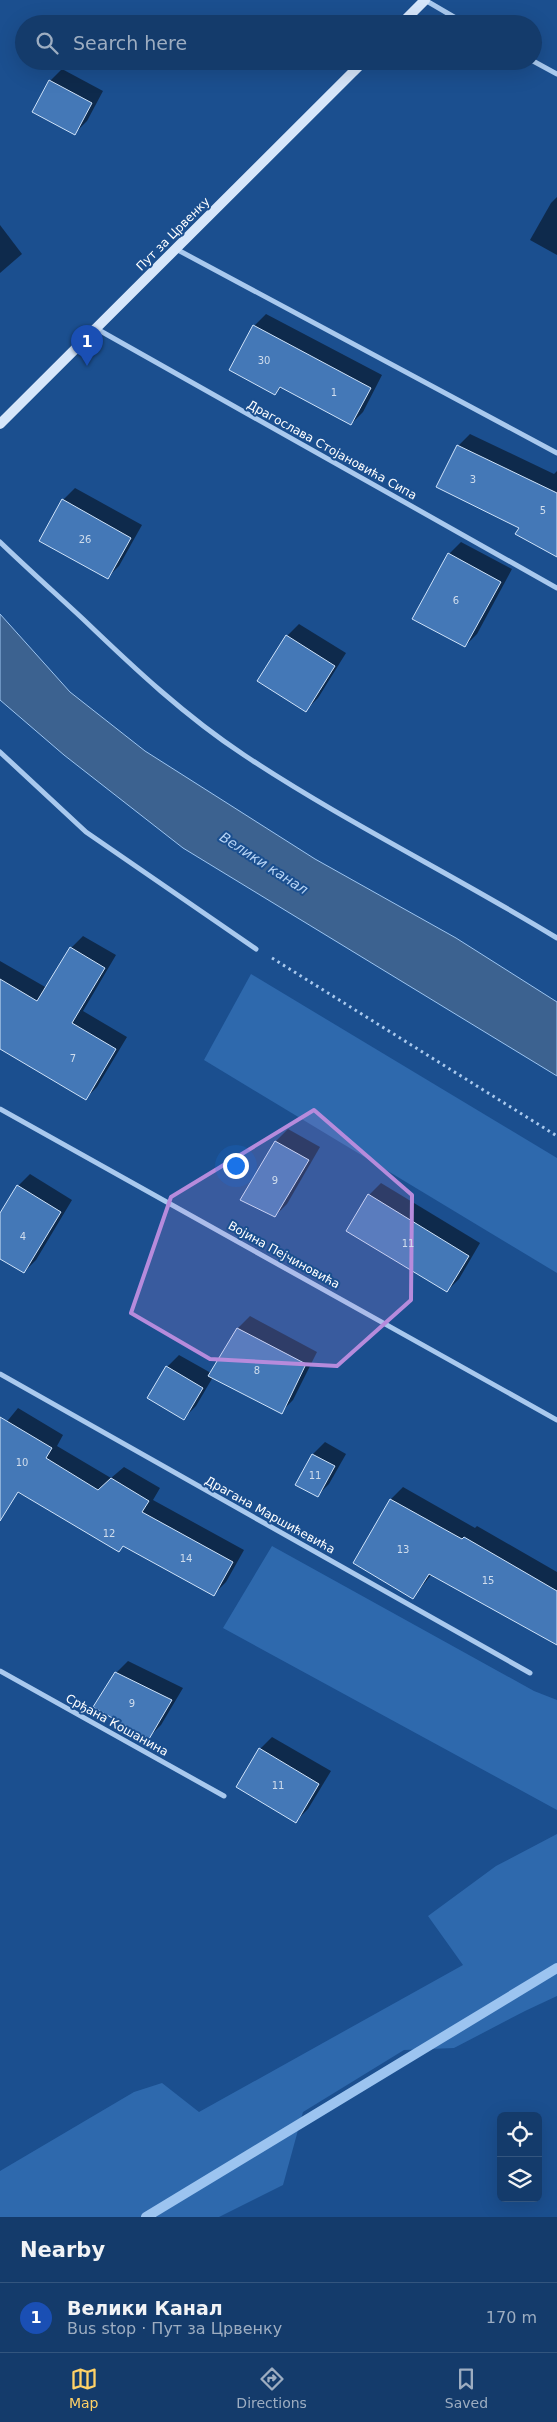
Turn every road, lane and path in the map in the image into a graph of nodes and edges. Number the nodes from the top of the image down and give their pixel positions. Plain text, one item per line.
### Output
1 (425, 0) edge
2 (410, 15) edge
3 (451, 15) edge
4 (542, 66) edge
5 (355, 70) edge
6 (557, 74) edge
7 (176, 249) junction
8 (97, 328) junction
9 (0, 424) edge
10 (557, 454) edge
11 (0, 542) edge
12 (557, 588) edge
13 (0, 752) edge
14 (557, 938) edge
15 (256, 949) joint
16 (0, 1109) edge
17 (557, 1136) edge
18 (0, 1374) edge
19 (557, 1420) edge
20 (0, 1671) edge
21 (530, 1673) dead end
22 (224, 1796) dead end

1 - 2 street
1 - 3 street
4 - 6 street
5 - 7 street, Пут за Црвенку
7 - 8 street, Пут за Црвенку
7 - 10 street
8 - 9 street, Пут за Црвенку
8 - 12 street, Драгослава Стојановића Сипа
11 - 14 street
13 - 15 street
15 - 17 path
16 - 19 street, Војина Пејчиновића
18 - 21 street, Драгана Маршићевића
20 - 22 street, Срђана Кошанина

